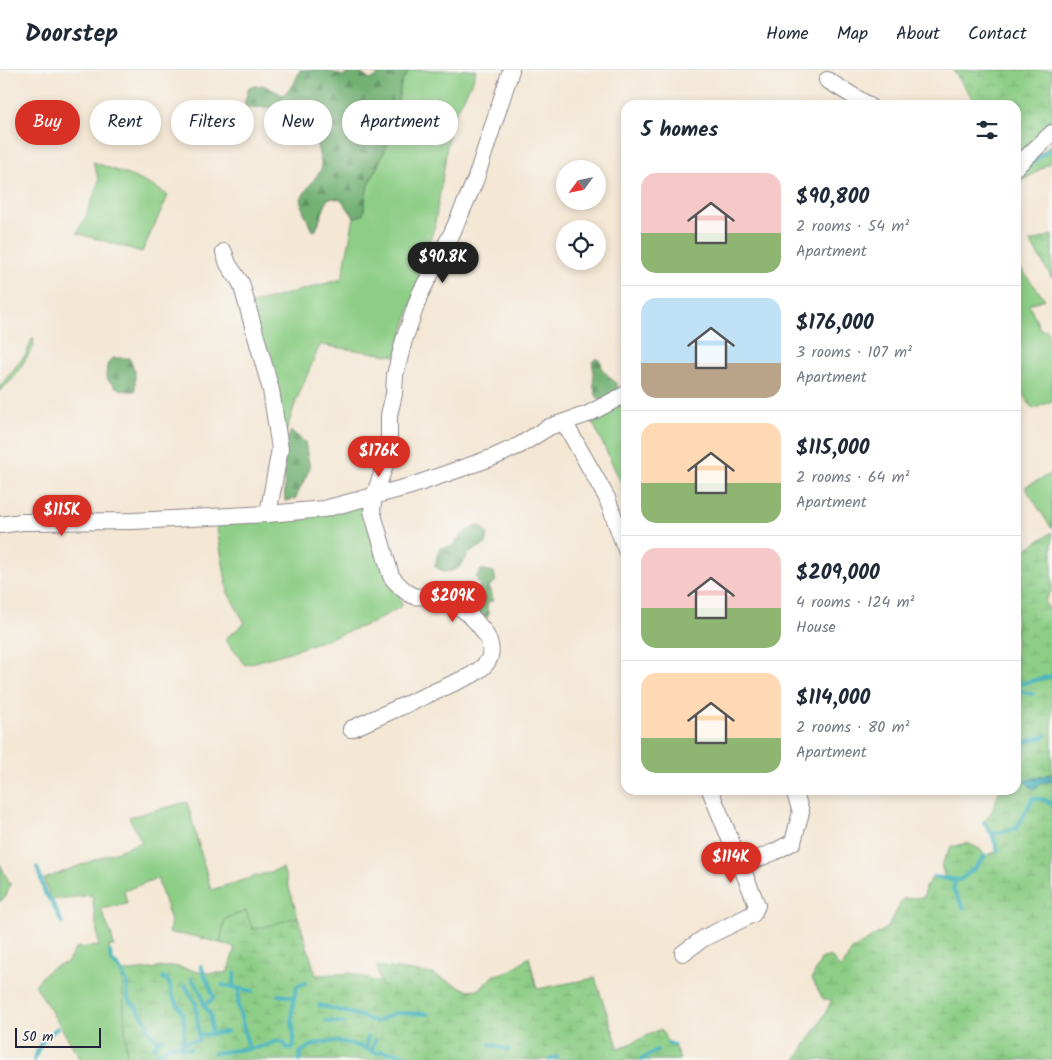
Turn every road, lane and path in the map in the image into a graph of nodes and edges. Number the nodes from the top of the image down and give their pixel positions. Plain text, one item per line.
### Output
1 (511, 70) edge
2 (827, 80) dead end
3 (860, 100) edge
4 (1052, 133) edge
5 (1021, 162) edge
6 (224, 252) dead end
7 (621, 397) edge
8 (564, 422) junction
9 (374, 496) junction
10 (268, 514) junction
11 (0, 525) edge
12 (621, 536) edge
13 (351, 729) dead end
14 (712, 795) edge
15 (796, 795) edge
16 (740, 866) junction
17 (683, 952) dead end

1 - 9 street
2 - 3 street
4 - 5 street
6 - 10 street
7 - 8 street
8 - 9 street
8 - 12 street
9 - 10 street
9 - 13 street
10 - 11 street
14 - 16 street
15 - 16 street
16 - 17 street

